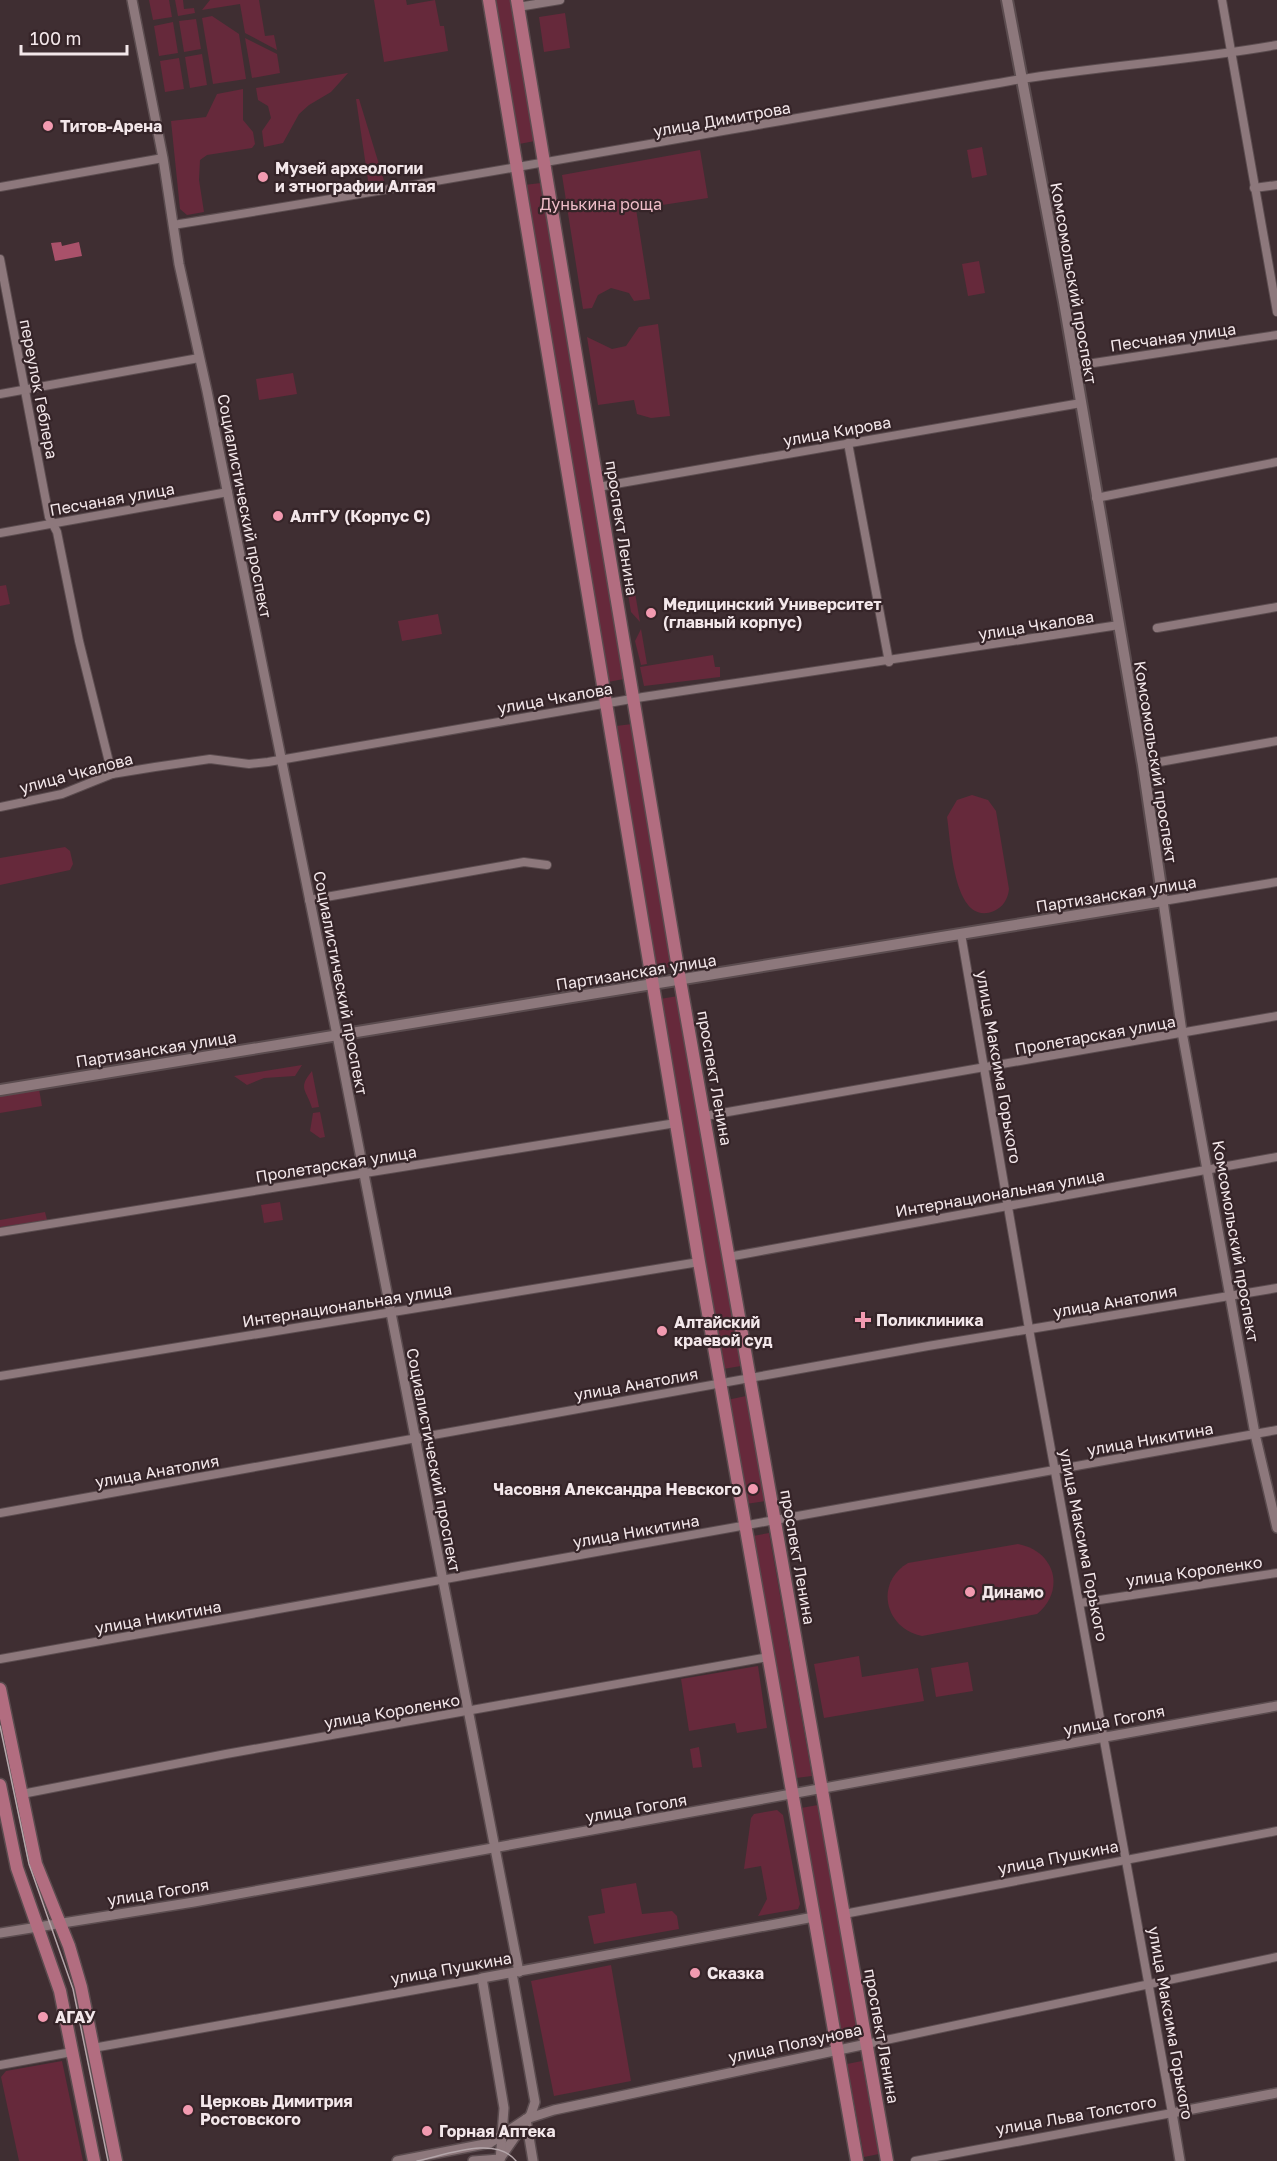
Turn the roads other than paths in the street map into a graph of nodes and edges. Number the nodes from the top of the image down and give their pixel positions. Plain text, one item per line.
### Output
1 (132, 0) edge
2 (489, 0) edge
3 (560, 0) edge
4 (1007, 0) edge
5 (1222, 0) edge
6 (517, 3) edge
7 (1277, 45) edge
8 (1230, 53) junction
9 (1021, 79) junction
10 (163, 158) junction
11 (544, 164) junction
12 (517, 168) junction
13 (1277, 185) edge
14 (0, 187) edge
15 (1254, 188) junction
16 (173, 225) junction
17 (0, 259) edge
18 (1277, 312) edge
19 (1277, 335) edge
20 (199, 358) junction
21 (1074, 366) junction
22 (26, 389) junction
23 (0, 394) edge
24 (1081, 403) junction
25 (848, 443) junction
26 (1277, 462) edge
27 (598, 487) junction
28 (228, 492) junction
29 (1096, 498) junction
30 (53, 524) junction
31 (0, 533) edge
32 (1277, 608) edge
33 (1119, 626) junction
34 (1157, 628) dead end
35 (889, 662) junction
36 (633, 699) junction
37 (606, 704) junction
38 (1277, 741) edge
39 (281, 760) junction
40 (1143, 765) junction
41 (112, 774) junction
42 (0, 807) edge
43 (547, 865) dead end
44 (1277, 882) edge
45 (309, 900) junction
46 (1163, 901) junction
47 (961, 934) junction
48 (680, 981) junction
49 (653, 986) junction
50 (1277, 1016) edge
51 (1182, 1032) junction
52 (337, 1035) junction
53 (983, 1069) junction
54 (0, 1090) edge
55 (705, 1116) junction
56 (676, 1124) junction
57 (1277, 1157) edge
58 (1207, 1170) junction
59 (363, 1174) junction
60 (1008, 1206) junction
61 (0, 1232) edge
62 (728, 1257) junction
63 (699, 1262) junction
64 (1277, 1288) edge
65 (1230, 1294) junction
66 (390, 1312) junction
67 (1029, 1329) junction
68 (0, 1376) edge
69 (755, 1377) junction
70 (720, 1383) junction
71 (1277, 1430) edge
72 (1255, 1434) junction
73 (414, 1439) junction
74 (1055, 1469) junction
75 (0, 1513) edge
76 (775, 1521) junction
77 (746, 1525) junction
78 (1277, 1528) edge
79 (1277, 1573) edge
80 (442, 1579) junction
81 (1080, 1602) junction
82 (768, 1657) junction
83 (0, 1659) edge
84 (0, 1689) edge
85 (1277, 1706) edge
86 (469, 1711) junction
87 (1103, 1737) junction
88 (823, 1790) junction
89 (1, 1793) edge
90 (22, 1794) junction
91 (793, 1795) junction
92 (1277, 1831) edge
93 (496, 1848) junction
94 (1126, 1859) junction
95 (844, 1914) junction
96 (814, 1917) junction
97 (60, 1924) junction
98 (39, 1927) junction
99 (0, 1933) edge
100 (1277, 1957) edge
101 (516, 1972) junction
102 (482, 1978) junction
103 (1149, 1983) junction
104 (867, 2044) junction
105 (93, 2048) junction
106 (838, 2050) junction
107 (72, 2052) junction
108 (0, 2065) edge
109 (1277, 2093) edge
110 (504, 2108) junction
111 (1172, 2113) junction
112 (526, 2119) junction
113 (503, 2134) junction
114 (497, 2159) edge
115 (94, 2161) edge
116 (116, 2161) edge
117 (397, 2161) edge
118 (473, 2161) edge
119 (533, 2161) edge
120 (857, 2161) edge
121 (887, 2161) edge
122 (915, 2161) edge
123 (1180, 2161) edge

1 - 10 street, Социалистический проспект
2 - 12 main road
3 - 6 street
4 - 9 main road, Комсомольский проспект
5 - 8 street
6 - 11 main road, проспект Ленина
7 - 8 street, улица Димитрова
8 - 9 street, улица Димитрова
8 - 15 street
9 - 11 street, улица Димитрова
9 - 21 main road, Комсомольский проспект
10 - 14 street
10 - 16 street, Социалистический проспект
11 - 12 street, улица Димитрова
11 - 27 main road, проспект Ленина
12 - 16 street, улица Димитрова
12 - 37 main road
13 - 15 street
15 - 18 street
16 - 20 street, Социалистический проспект
17 - 22 street, переулок Геблера
19 - 21 street, Песчаная улица
20 - 22 street
20 - 28 street, Социалистический проспект
21 - 24 main road, Комсомольский проспект
22 - 23 street
22 - 30 street, переулок Геблера
24 - 25 street, улица Кирова
24 - 29 main road, Комсомольский проспект
25 - 27 street, улица Кирова
25 - 35 street
26 - 29 street
27 - 36 main road, проспект Ленина
28 - 30 street, Песчаная улица
28 - 39 street, Социалистический проспект
29 - 33 main road, Комсомольский проспект
30 - 31 street, Песчаная улица
30 - 41 street, переулок Геблера
32 - 34 street
33 - 35 street, улица Чкалова
33 - 40 main road, Комсомольский проспект
35 - 36 street, улица Чкалова
36 - 37 street, улица Чкалова
36 - 48 main road, проспект Ленина
37 - 39 street, улица Чкалова
37 - 49 main road
38 - 40 street
39 - 41 street, улица Чкалова
39 - 45 street, Социалистический проспект
40 - 46 main road, Комсомольский проспект
41 - 42 street, улица Чкалова
43 - 45 street
44 - 46 street, Партизанская улица
45 - 52 street, Социалистический проспект
46 - 47 main road, Партизанская улица
46 - 51 street, Комсомольский проспект
47 - 48 main road, Партизанская улица
47 - 53 street, улица Максима Горького
48 - 49 main road, Партизанская улица
48 - 55 main road, проспект Ленина
49 - 52 main road, Партизанская улица
49 - 56 main road
50 - 51 street, Пролетарская улица
51 - 53 street, Пролетарская улица
51 - 58 street, Комсомольский проспект
52 - 54 main road, Партизанская улица
52 - 59 street, Социалистический проспект
53 - 55 street, Пролетарская улица
53 - 60 street, улица Максима Горького
55 - 62 main road, проспект Ленина
56 - 59 street, Пролетарская улица
56 - 63 main road
57 - 58 street, Интернациональная улица
58 - 60 street, Интернациональная улица
58 - 65 street, Комсомольский проспект
59 - 61 street, Пролетарская улица
59 - 66 street, Социалистический проспект
60 - 62 street, Интернациональная улица
60 - 67 street, улица Максима Горького
62 - 69 main road, проспект Ленина
63 - 66 street, Интернациональная улица
63 - 70 main road
64 - 65 street, улица Анатолия
65 - 67 street, улица Анатолия
65 - 72 street, Комсомольский проспект
66 - 68 street, Интернациональная улица
66 - 73 street, Социалистический проспект
67 - 69 street, улица Анатолия
67 - 74 street, улица Максима Горького
69 - 70 street, улица Анатолия
69 - 76 main road, проспект Ленина
70 - 73 street, улица Анатолия
70 - 77 main road
71 - 72 street, улица Никитина
72 - 74 street, улица Никитина
72 - 78 street, Комсомольский проспект
73 - 75 street, улица Анатолия
73 - 80 street, Социалистический проспект
74 - 76 street, улица Никитина
74 - 81 street, улица Максима Горького
76 - 77 street, улица Никитина
76 - 88 main road, проспект Ленина
77 - 80 street, улица Никитина
77 - 82 main road
79 - 81 street, улица Короленко
80 - 83 street, улица Никитина
80 - 86 street, Социалистический проспект
81 - 87 street, улица Максима Горького
82 - 86 street, улица Короленко
82 - 91 main road
84 - 90 main road
85 - 87 street, улица Гоголя
86 - 90 street, улица Короленко
86 - 93 street, Социалистический проспект
87 - 88 street, улица Гоголя
87 - 94 street, улица Максима Горького
88 - 91 street, улица Гоголя
88 - 95 main road, проспект Ленина
89 - 98 main road
90 - 97 main road
91 - 93 street, улица Гоголя
91 - 96 main road
92 - 94 street, улица Пушкина
93 - 97 street, улица Гоголя
93 - 101 street, Социалистический проспект
94 - 95 street, улица Пушкина
94 - 103 street, улица Максима Горького
95 - 104 main road, проспект Ленина
96 - 101 street, улица Пушкина
96 - 106 main road
97 - 98 street, улица Гоголя
97 - 105 main road
98 - 99 street, улица Гоголя
98 - 107 main road
100 - 103 street, улица Ползунова
101 - 102 street, улица Пушкина
101 - 112 street, Социалистический проспект
102 - 105 street, улица Пушкина
102 - 110 street
103 - 104 street, улица Ползунова
103 - 111 street, улица Максима Горького
104 - 106 street, улица Ползунова
104 - 121 main road, проспект Ленина
105 - 116 main road
106 - 112 street, улица Ползунова
106 - 120 main road
107 - 108 street
107 - 115 main road
109 - 111 street, улица Льва Толстого
110 - 112 street
110 - 113 street
111 - 122 street, улица Льва Толстого
111 - 123 street, улица Максима Горького
112 - 113 street, улица Ползунова
112 - 114 street
112 - 119 street, Социалистический проспект
113 - 114 street
113 - 117 street, улица Ползунова
114 - 118 street

